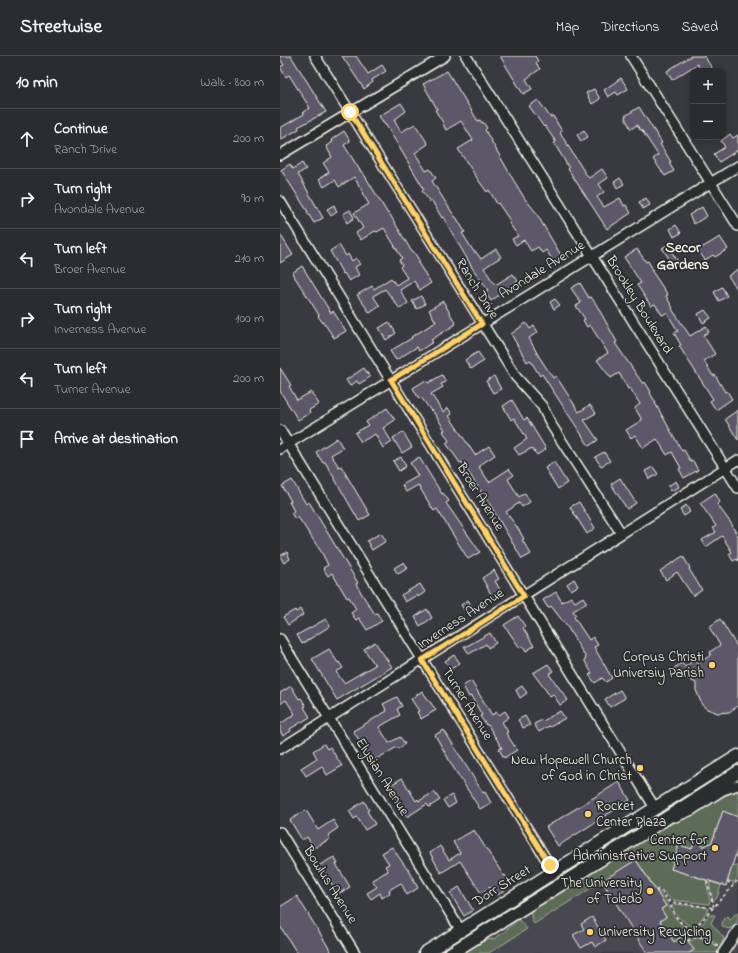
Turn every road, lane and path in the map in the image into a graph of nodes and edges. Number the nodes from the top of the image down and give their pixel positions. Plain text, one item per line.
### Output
1 (315, 56) edge
2 (445, 56) edge
3 (466, 56) edge
4 (631, 56) edge
5 (350, 112) junction
6 (280, 155) edge
7 (738, 166) edge
8 (710, 182) junction
9 (280, 201) edge
10 (738, 226) edge
11 (591, 256) junction
12 (482, 324) junction
13 (391, 380) junction
14 (280, 430) edge
15 (288, 444) junction
16 (280, 449) edge
17 (738, 460) edge
18 (725, 468) junction
19 (738, 488) edge
20 (621, 533) junction
21 (524, 596) junction
22 (280, 639) edge
23 (422, 660) junction
24 (329, 718) junction
25 (280, 749) edge
26 (738, 756) edge
27 (738, 772) edge
28 (738, 785) edge
29 (655, 808) junction
30 (658, 824) junction
31 (280, 832) edge
32 (554, 872) junction
33 (738, 880) edge
34 (707, 881) dead end
35 (727, 882) dead end
36 (734, 884) junction
37 (656, 891) dead end
38 (668, 900) junction
39 (714, 908) junction
40 (694, 929) junction
41 (461, 930) junction
42 (488, 930) junction
43 (738, 930) edge
44 (697, 937) junction
45 (688, 941) dead end
46 (721, 950) edge
47 (355, 953) edge
48 (425, 953) edge
49 (451, 953) edge

1 - 5 street, Ranch Drive
2 - 5 street
3 - 11 street, Brookley Boulevard
4 - 8 street
5 - 6 street
5 - 12 street, Ranch Drive
7 - 8 street, Avondale Avenue
8 - 10 street
8 - 11 street, Avondale Avenue
9 - 13 street, Broer Avenue
11 - 12 street, Avondale Avenue
11 - 18 street, Brookley Boulevard
12 - 13 street, Avondale Avenue
12 - 20 street, Ranch Drive
13 - 15 street, Avondale Avenue
13 - 21 street, Broer Avenue
14 - 15 street, Turner Avenue
15 - 16 street, Avondale Avenue
15 - 23 street, Turner Avenue
17 - 18 street, Inverness Avenue
18 - 19 street, Brookley Boulevard
18 - 20 street, Inverness Avenue
20 - 21 street, Inverness Avenue
21 - 23 street, Inverness Avenue
21 - 29 street, Broer Avenue
22 - 24 street, Elysian Avenue
23 - 24 street, Inverness Avenue
23 - 32 street, Turner Avenue
24 - 25 street, Inverness Avenue
24 - 41 street, Elysian Avenue
26 - 29 main road, Dorr Street
27 - 30 main road
28 - 30 street
29 - 32 main road, Dorr Street
30 - 42 main road
31 - 47 street, Bowlus Avenue
32 - 41 main road, Dorr Street
32 - 42 main road
33 - 36 path
34 - 39 path
35 - 36 path
36 - 39 path
37 - 38 path
38 - 39 path
38 - 40 path
39 - 40 path
40 - 44 path
41 - 48 main road, Dorr Street
42 - 49 main road
43 - 46 street
44 - 45 path
44 - 46 path

